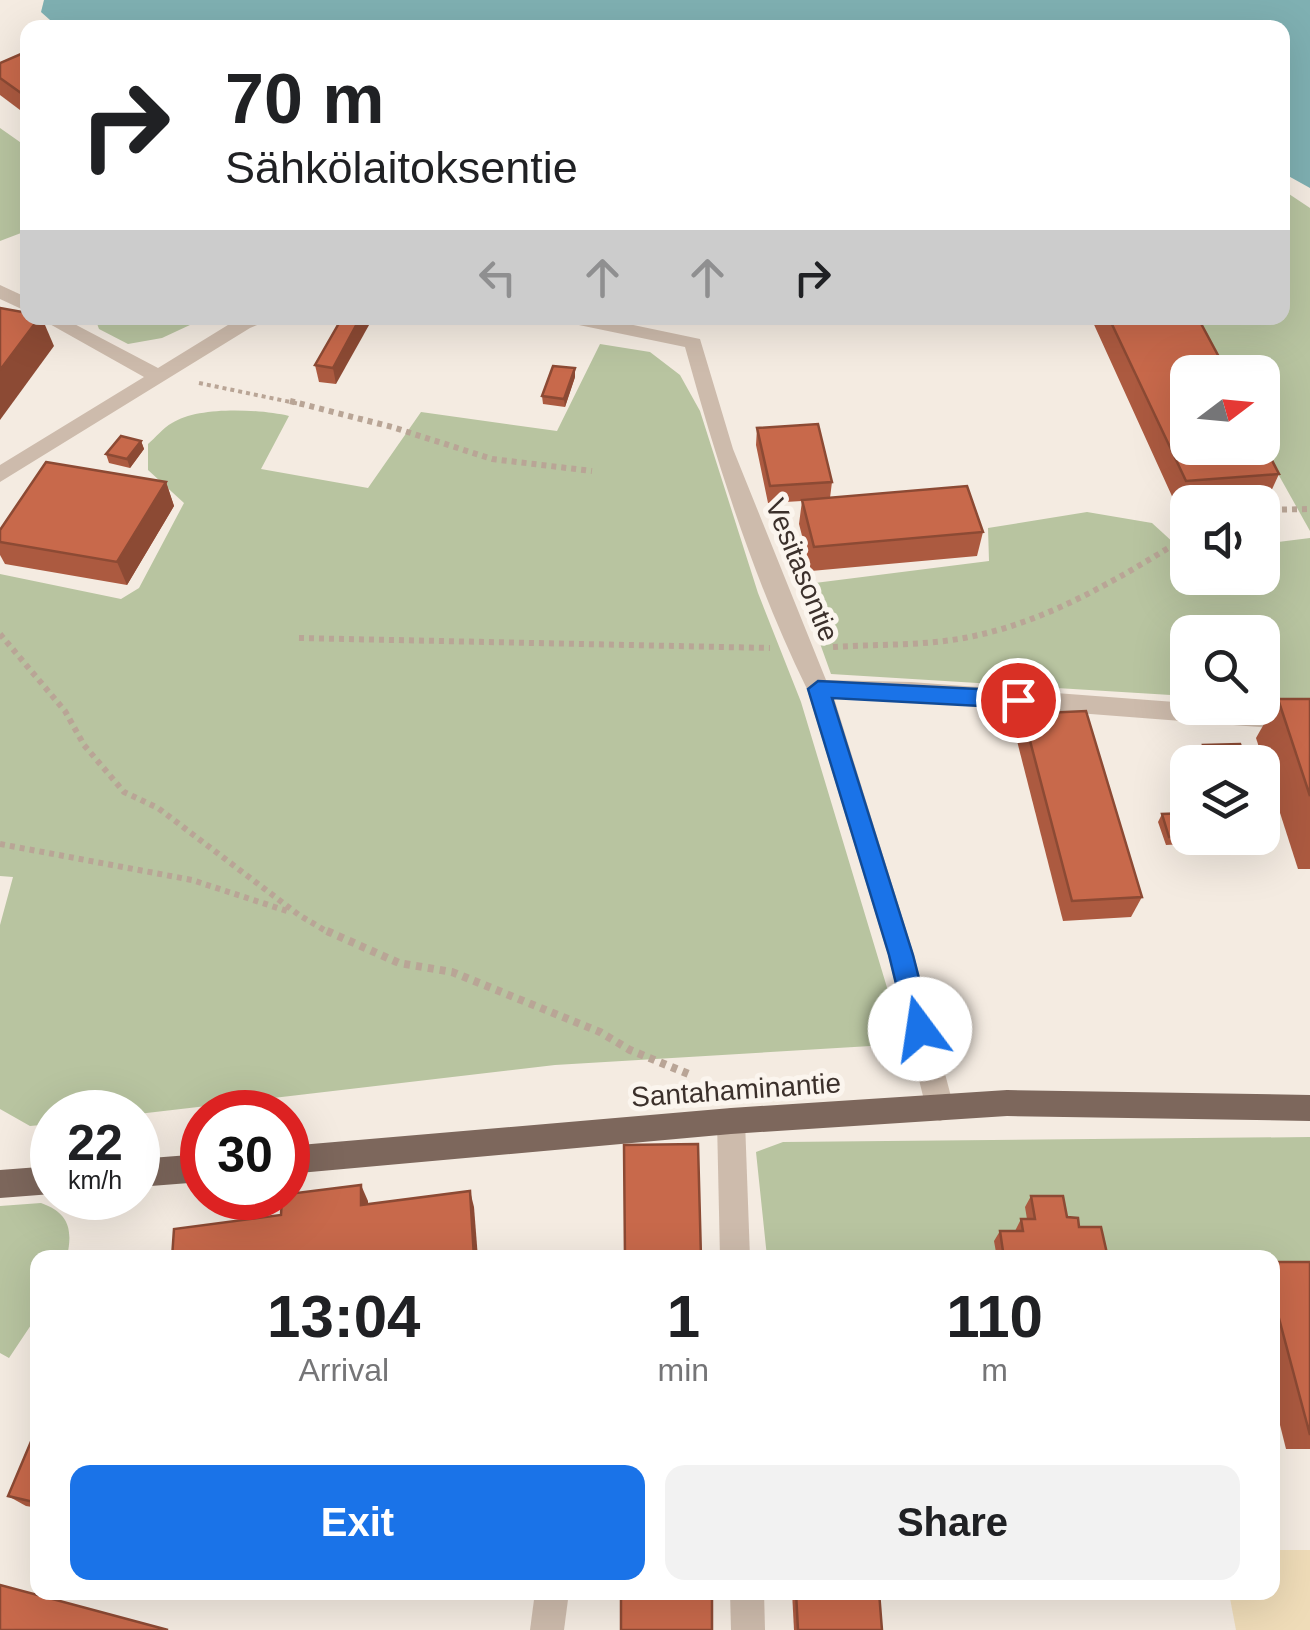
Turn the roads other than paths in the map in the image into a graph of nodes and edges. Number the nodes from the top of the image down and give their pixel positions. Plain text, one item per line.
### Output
1 (75, 325) edge
2 (241, 325) edge
3 (606, 325) edge
4 (158, 376) junction
5 (0, 474) edge
6 (818, 689) junction
7 (1310, 722) edge
8 (940, 1108) junction
9 (1310, 1108) edge
10 (730, 1121) junction
11 (310, 1158) edge
12 (30, 1182) edge
13 (0, 1184) edge
14 (735, 1250) edge
15 (551, 1600) edge
16 (747, 1600) edge
17 (547, 1630) edge
18 (748, 1630) edge

1 - 4 street
2 - 4 street
3 - 6 street, Vesitasontie
4 - 5 street
6 - 7 street
6 - 8 street, Vesitasontie
8 - 9 main road, Santahaminantie
8 - 10 main road, Santahaminantie
10 - 11 main road, Santahaminantie
10 - 14 street
12 - 13 main road
15 - 17 street
16 - 18 street

